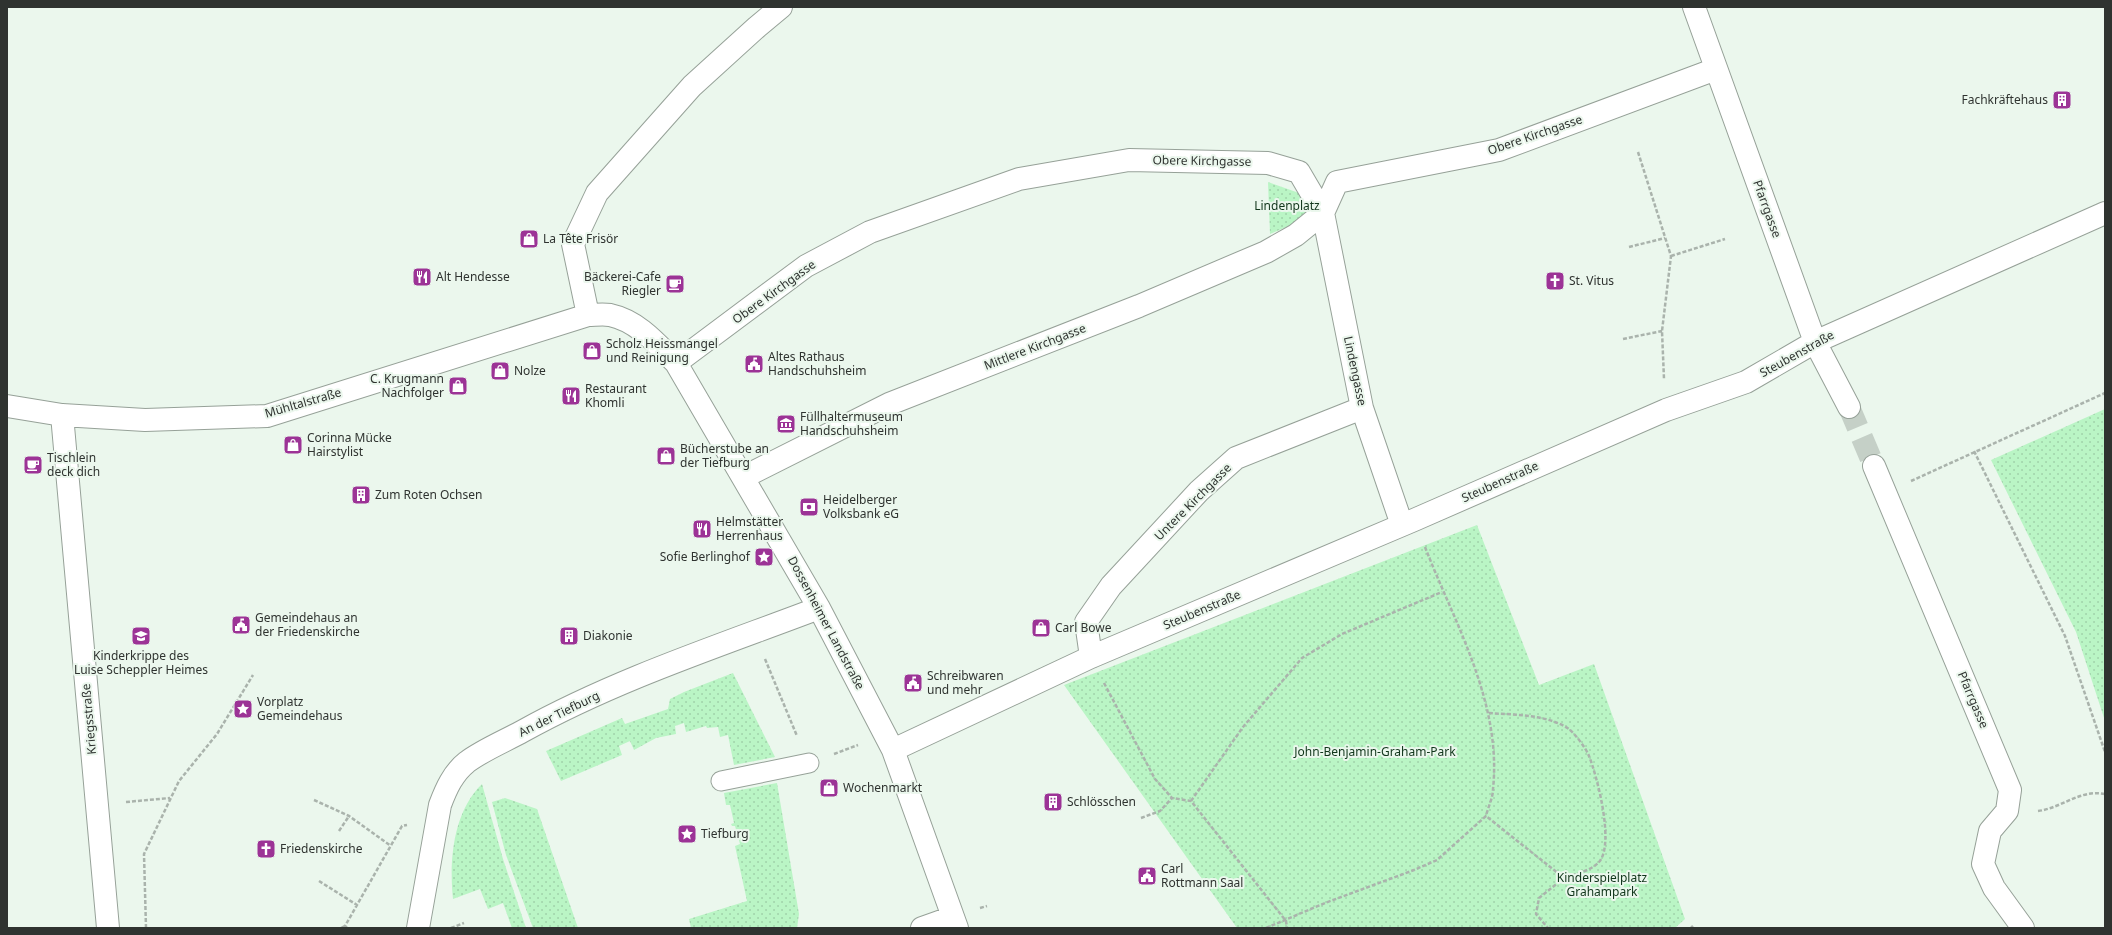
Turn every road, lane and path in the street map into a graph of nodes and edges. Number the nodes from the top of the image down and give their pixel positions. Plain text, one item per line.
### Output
1 (781, 7) edge
2 (1694, 7) edge
3 (1716, 69) junction
4 (1638, 152) dead end
5 (2105, 212) edge
6 (1323, 213) junction
7 (1665, 238) junction
8 (1725, 238) dead end
9 (1629, 247) dead end
10 (1671, 256) junction
11 (588, 315) junction
12 (1662, 330) junction
13 (1623, 340) dead end
14 (1815, 342) junction
15 (676, 364) junction
16 (2105, 393) edge
17 (7, 406) edge
18 (1849, 407) tunnel mouth
19 (1362, 408) junction
20 (1666, 410) junction
21 (62, 415) junction
22 (1974, 451) junction
23 (1874, 466) tunnel mouth
24 (744, 477) junction
25 (1885, 492) junction
26 (1408, 522) junction
27 (1442, 592) junction
28 (819, 608) junction
29 (755, 633) junction
30 (1091, 657) junction
31 (253, 675) dead end
32 (1489, 713) junction
33 (889, 742) junction
34 (2105, 752) edge
35 (809, 763) junction
36 (721, 781) dead end
37 (2105, 794) edge
38 (171, 798) junction
39 (1172, 798) junction
40 (314, 800) dead end
41 (1191, 801) junction
42 (97, 805) junction
43 (2007, 811) junction
44 (349, 816) junction
45 (1486, 816) junction
46 (1141, 818) dead end
47 (437, 822) junction
48 (339, 831) dead end
49 (391, 846) junction
50 (1564, 878) junction
51 (318, 881) dead end
52 (357, 905) junction
53 (1286, 921) junction
54 (464, 923) dead end
55 (955, 923) edge
56 (346, 927) edge
57 (108, 928) edge
58 (146, 928) edge
59 (342, 928) edge
60 (418, 928) edge
61 (451, 928) edge
62 (922, 928) edge
63 (1266, 928) edge
64 (1287, 928) edge
65 (1548, 928) edge
66 (2023, 928) edge

1 - 11 street
2 - 3 street, Pfarrgasse
3 - 6 street, Obere Kirchgasse
3 - 14 street, Pfarrgasse
4 - 7 path
5 - 14 street, Steubenstraße
6 - 15 street, Obere Kirchgasse
6 - 19 street, Lindengasse
6 - 24 street, Mittlere Kirchgasse
7 - 9 path
7 - 10 path
8 - 10 path
10 - 12 path
11 - 15 street, Dossenheimer Landstraße
11 - 21 street, Mühltalstraße
12 - 13 path
12 - 20 path
14 - 18 street, Pfarrgasse
14 - 20 street, Steubenstraße
15 - 24 street, Dossenheimer Landstraße
16 - 22 path
17 - 21 street, Mühltalstraße
19 - 26 street, Lindengasse
19 - 30 street, Untere Kirchgasse
20 - 26 street, Steubenstraße
21 - 42 street, Kriegsstraße
22 - 25 path
22 - 34 path
23 - 25 street, Pfarrgasse
24 - 28 street, Dossenheimer Landstraße
25 - 43 street, Pfarrgasse
26 - 27 path
26 - 30 street, Steubenstraße
27 - 32 path
27 - 41 path
28 - 29 street, An der Tiefburg
28 - 33 street, Dossenheimer Landstraße
29 - 35 path
29 - 47 street, An der Tiefburg
30 - 33 street, Steubenstraße
30 - 39 path
31 - 38 path
32 - 45 path
32 - 50 path
33 - 35 path
33 - 55 street, Dossenheimer Landstraße
35 - 36 lane
37 - 43 path
38 - 42 path
38 - 58 path
39 - 41 path
39 - 46 path
40 - 44 path
41 - 53 path
42 - 57 street, Kriegsstraße
43 - 66 street
44 - 48 path
44 - 49 path
45 - 50 path
45 - 53 path
47 - 49 path
47 - 60 street, An der Tiefburg
49 - 52 path
50 - 65 path
51 - 52 path
52 - 56 path
53 - 63 path
53 - 64 path
54 - 61 path
55 - 62 street
56 - 59 path

